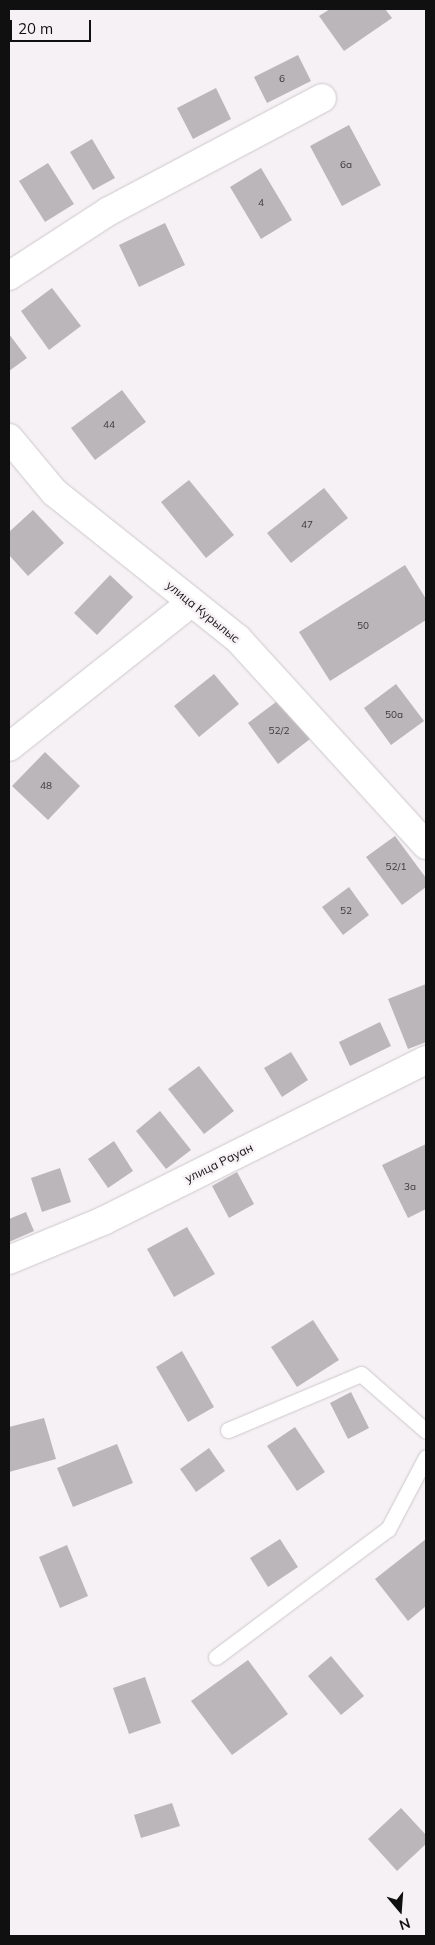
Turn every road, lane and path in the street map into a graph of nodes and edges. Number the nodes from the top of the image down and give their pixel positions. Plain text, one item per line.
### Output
1 (322, 98) dead end
2 (9, 276) edge
3 (9, 438) edge
4 (192, 602) junction
5 (9, 748) edge
6 (426, 845) edge
7 (426, 1060) edge
8 (9, 1260) edge
9 (228, 1430) dead end
10 (426, 1431) edge
11 (426, 1457) edge
12 (216, 1658) dead end

1 - 2 street
3 - 4 street, улица Курылыс
4 - 5 street
4 - 6 street, улица Курылыс
7 - 8 street, улица Рауан
9 - 10 lane
11 - 12 lane

